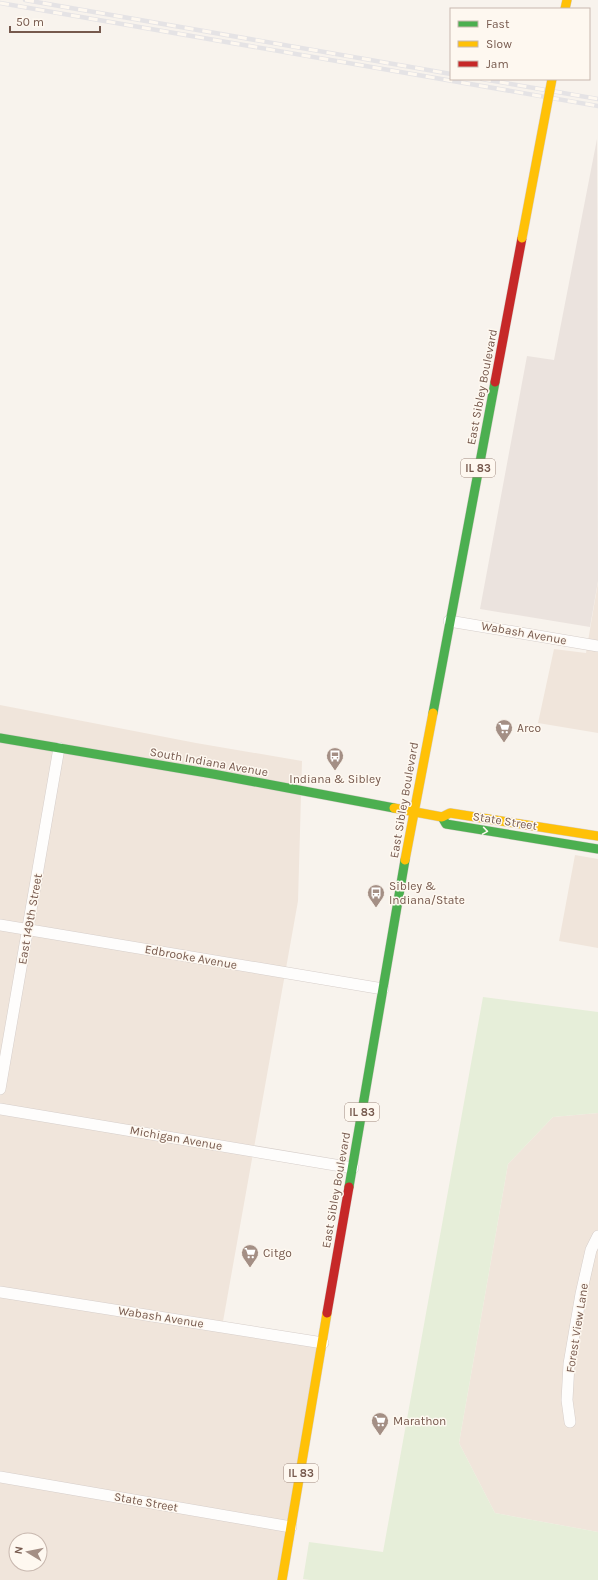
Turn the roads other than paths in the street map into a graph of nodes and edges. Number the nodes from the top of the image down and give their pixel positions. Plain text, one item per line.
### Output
1 (552, 80) edge
2 (449, 621) junction
3 (598, 646) edge
4 (0, 738) edge
5 (59, 748) junction
6 (414, 811) junction
7 (444, 821) junction
8 (598, 836) edge
9 (598, 849) edge
10 (0, 925) edge
11 (28, 929) junction
12 (383, 989) junction
13 (0, 1089) edge
14 (0, 1109) edge
15 (353, 1168) junction
16 (598, 1236) edge
17 (0, 1292) edge
18 (323, 1343) junction
19 (570, 1422) dead end
20 (0, 1477) edge
21 (291, 1527) junction
22 (282, 1580) edge

1 - 2 main road, East Sibley Boulevard / IL 83, bridge
2 - 3 street, Wabash Avenue
2 - 6 main road, East Sibley Boulevard / IL 83
4 - 5 main road, South Indiana Avenue
5 - 6 main road, South Indiana Avenue
5 - 11 street, East 149th Street
6 - 7 main road, State Street
6 - 12 main road, East Sibley Boulevard / IL 83
7 - 8 main road, State Street
7 -> 9 main road, State Street
10 - 11 street, Edbrooke Avenue
11 - 12 street, Edbrooke Avenue
11 - 13 street, East 149th Street
12 - 15 main road, East Sibley Boulevard / IL 83
14 - 15 street, Michigan Avenue
15 - 18 main road, East Sibley Boulevard / IL 83
16 - 19 street, Forest View Lane
17 - 18 street, Wabash Avenue
18 - 21 main road, East Sibley Boulevard / IL 83
20 - 21 street, State Street
21 - 22 main road, IL 83

